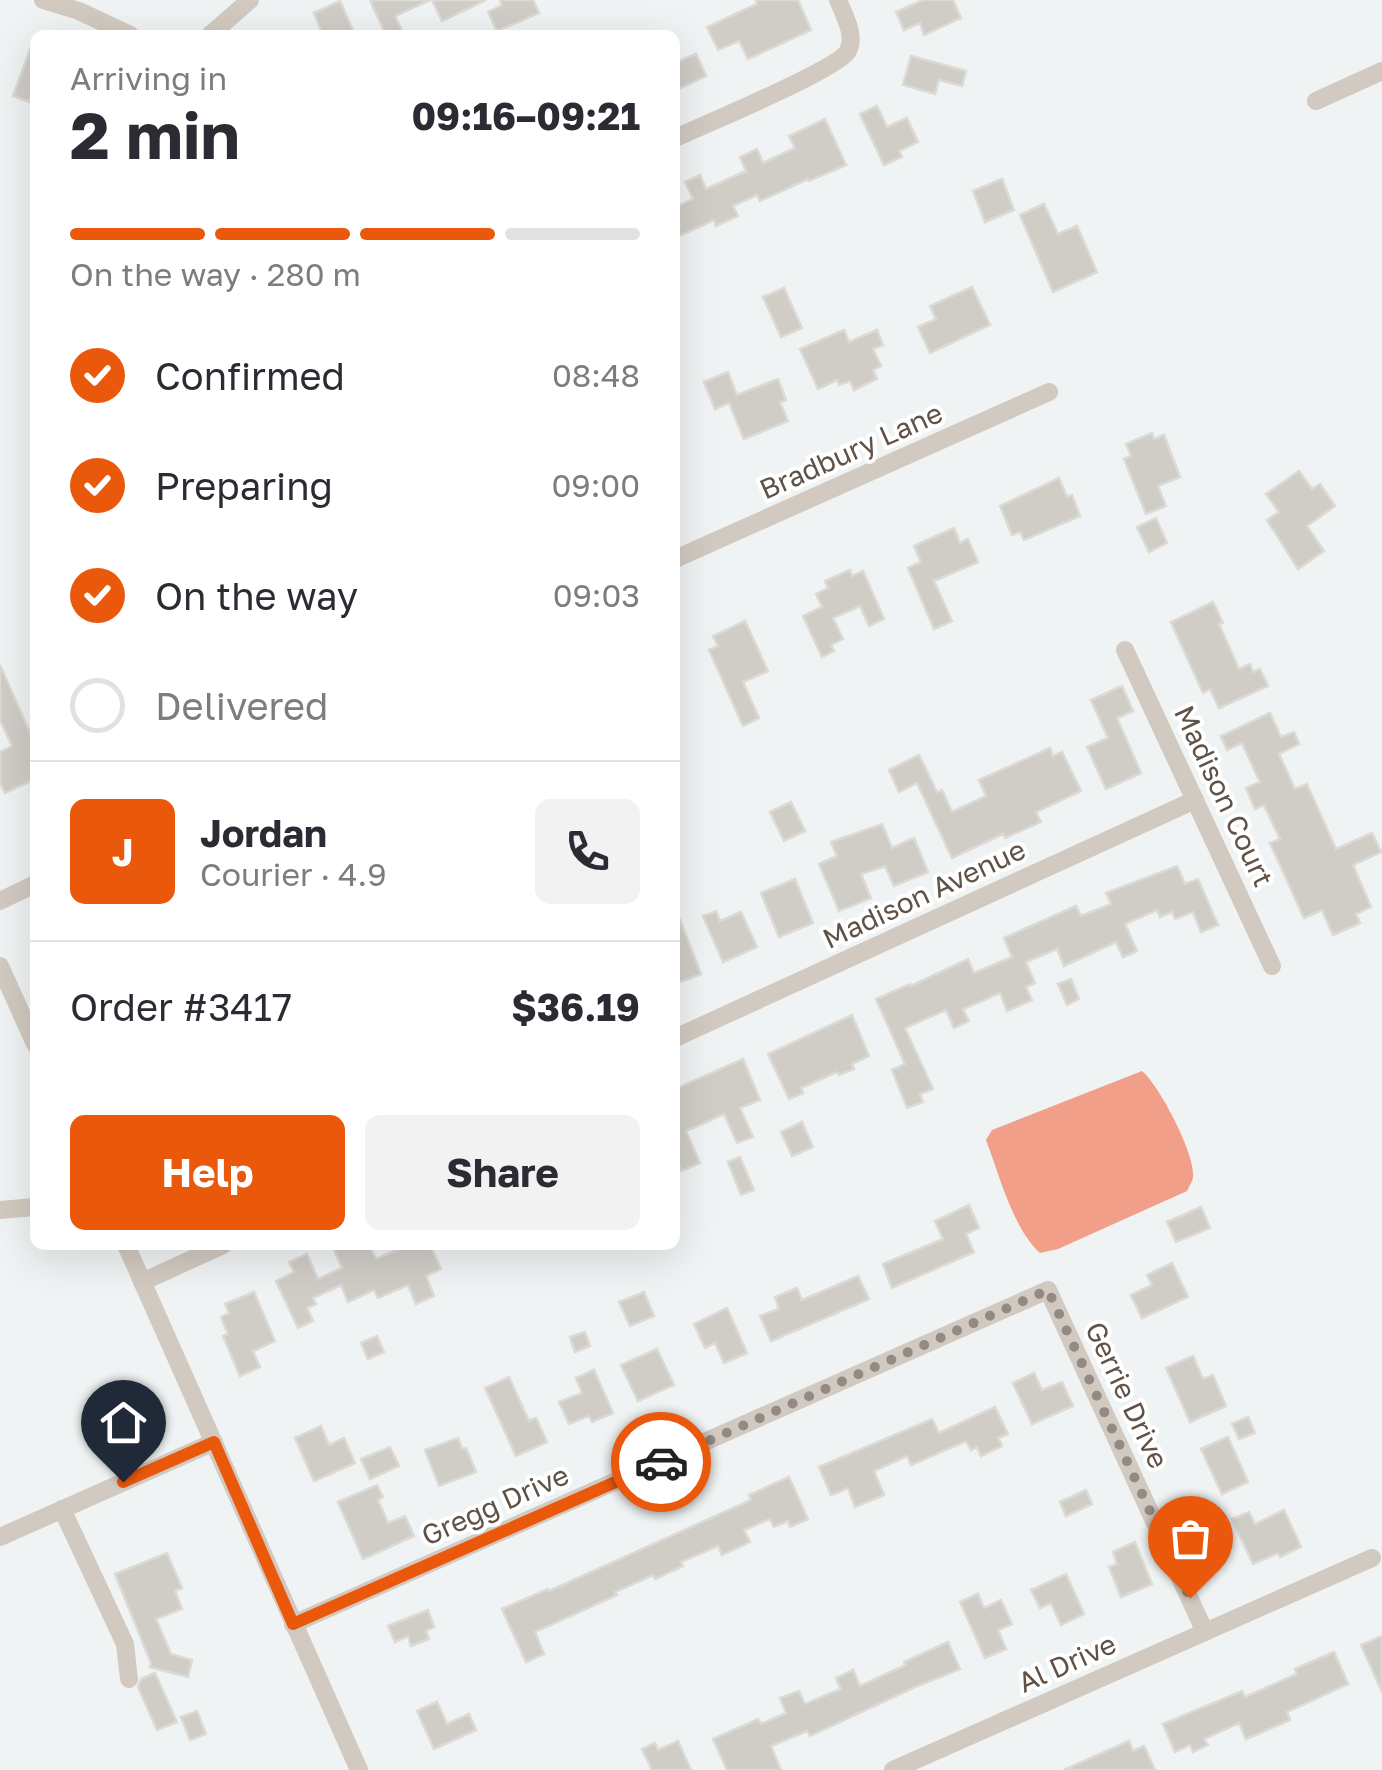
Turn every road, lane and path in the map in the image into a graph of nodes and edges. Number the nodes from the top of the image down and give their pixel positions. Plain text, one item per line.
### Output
1 (43, 0) edge
2 (250, 0) edge
3 (838, 0) edge
4 (120, 30) edge
5 (215, 30) edge
6 (1382, 71) edge
7 (1316, 101) dead end
8 (680, 136) edge
9 (1049, 392) dead end
10 (680, 557) edge
11 (1125, 650) dead end
12 (1195, 800) junction
13 (30, 886) edge
14 (0, 900) edge
15 (0, 966) edge
16 (1272, 966) dead end
17 (30, 1033) edge
18 (680, 1036) edge
19 (30, 1207) edge
20 (0, 1210) edge
21 (128, 1250) edge
22 (212, 1250) edge
23 (142, 1282) junction
24 (1048, 1290) joint
25 (214, 1442) junction
26 (62, 1509) junction
27 (0, 1537) edge
28 (1372, 1558) dead end
29 (293, 1624) junction
30 (1206, 1632) junction
31 (129, 1679) dead end
32 (358, 1770) edge
33 (893, 1770) edge

1 - 4 street
2 - 5 street
3 - 8 street
6 - 7 street
9 - 10 street, Bradbury Lane
11 - 12 street, Madison Court
12 - 16 street, Madison Court
12 - 18 street, Madison Avenue
13 - 14 street
15 - 17 street
19 - 20 street
21 - 23 street
22 - 23 street
23 - 25 street
24 - 29 street, Gregg Drive
24 - 30 street, Gerrie Drive
25 - 26 street
25 - 29 street
26 - 27 street
26 - 31 street
28 - 30 street, Al Drive
29 - 32 street
30 - 33 street, Al Drive

